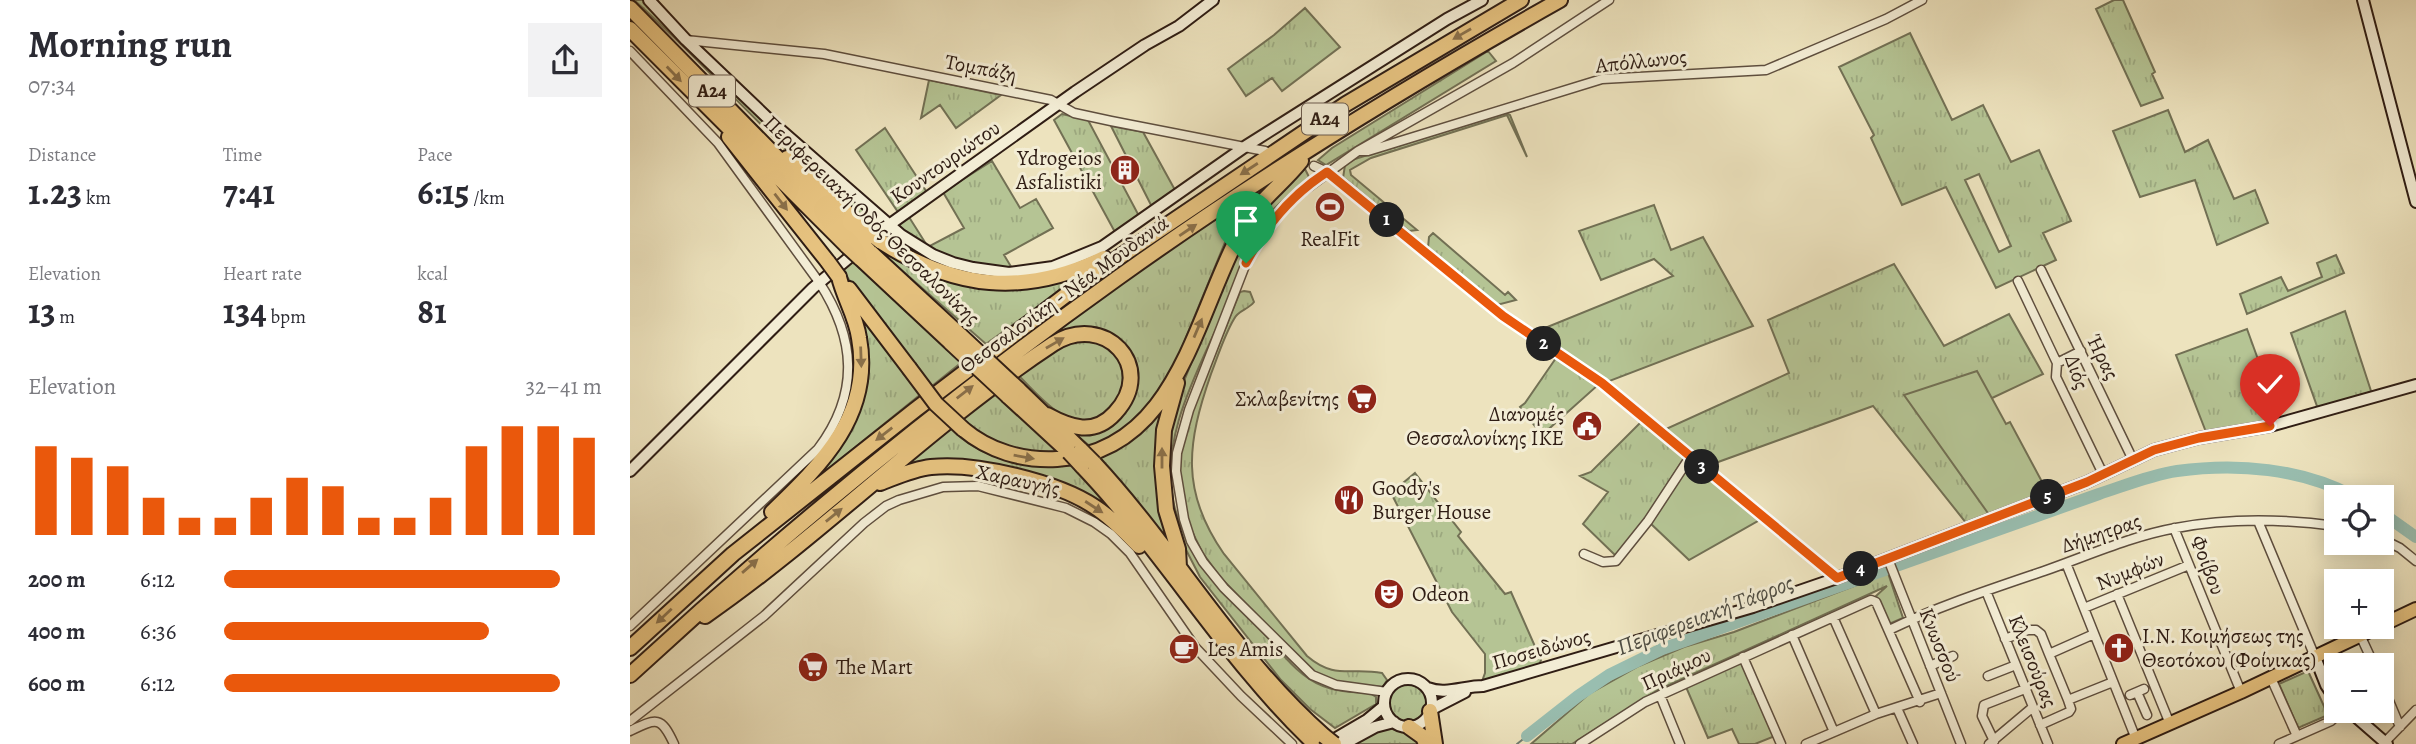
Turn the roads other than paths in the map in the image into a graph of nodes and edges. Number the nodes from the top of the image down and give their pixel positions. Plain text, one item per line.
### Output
1 (649, 0) edge
2 (1213, 0) edge
3 (1482, 0) edge
4 (1521, 0) edge
5 (1560, 0) edge
6 (1609, 0) edge
7 (1922, 0) edge
8 (2363, 0) edge
9 (630, 8) edge
10 (630, 29) edge
11 (686, 40) junction
12 (630, 51) edge
13 (1060, 105) junction
14 (717, 117) junction
15 (1246, 146) junction
16 (1265, 151) dead end
17 (1309, 151) junction
18 (1358, 151) junction
19 (1314, 166) dead end
20 (1327, 172) junction
21 (2416, 202) edge
22 (889, 225) junction
23 (857, 238) junction
24 (1134, 246) junction
25 (870, 250) junction
26 (2041, 270) dead end
27 (839, 277) junction
28 (2018, 281) dead end
29 (819, 282) junction
30 (2081, 351) junction
31 (2057, 363) junction
32 (1180, 371) junction
33 (2416, 385) edge
34 (1013, 393) junction
35 (1047, 415) junction
36 (1075, 451) junction
37 (1690, 457) junction
38 (2133, 460) junction
39 (630, 471) edge
40 (2103, 474) junction
41 (865, 489) junction
42 (2258, 521) junction
43 (2324, 525) edge
44 (2175, 528) junction
45 (2394, 545) edge
46 (733, 554) junction
47 (1584, 554) dead end
48 (1889, 561) junction
49 (2416, 561) edge
50 (2066, 563) junction
51 (2189, 565) junction
52 (1172, 567) junction
53 (1837, 578) junction
54 (1986, 591) junction
55 (2117, 594) junction
56 (2084, 608) junction
57 (2416, 609) edge
58 (1833, 617) junction
59 (1911, 620) junction
60 (2394, 620) edge
61 (630, 626) edge
62 (1889, 630) junction
63 (2094, 634) junction
64 (1792, 635) junction
65 (2005, 639) junction
66 (2356, 639) edge
67 (663, 645) junction
68 (630, 648) edge
69 (2049, 653) junction
70 (1953, 656) dead end
71 (1743, 657) junction
72 (2315, 657) junction
73 (2016, 665) junction
74 (1930, 666) junction
75 (630, 675) edge
76 (1988, 676) dead end
77 (2271, 678) junction
78 (2324, 680) edge
79 (2113, 682) junction
80 (1473, 686) junction
81 (1427, 688) junction
82 (2025, 689) junction
83 (1387, 692) junction
84 (2137, 692) dead end
85 (2241, 692) junction
86 (1941, 693) junction
87 (1660, 695) junction
88 (2068, 700) junction
89 (1920, 702) junction
90 (1384, 706) junction
91 (2033, 707) junction
92 (1897, 708) junction
93 (1430, 710) junction
94 (2416, 710) edge
95 (2394, 712) edge
96 (1876, 714) junction
97 (2147, 715) dead end
98 (630, 721) edge
99 (1394, 722) junction
100 (2326, 723) edge
101 (2362, 723) edge
102 (2170, 724) junction
103 (2040, 725) junction
104 (2400, 726) junction
105 (1409, 727) junction
106 (630, 731) edge
107 (1833, 732) junction
108 (2297, 736) junction
109 (2137, 741) edge
110 (1322, 742) edge
111 (1991, 743) edge
112 (2386, 743) edge
113 (674, 744) edge
114 (1292, 744) edge
115 (1344, 744) edge
116 (1426, 744) edge
117 (1435, 744) edge
118 (1580, 744) edge
119 (1680, 744) edge
120 (1782, 744) edge
121 (1806, 744) edge
122 (1913, 744) edge
123 (1961, 744) edge
124 (2048, 744) edge
125 (2123, 744) edge
126 (2279, 744) edge

1 - 11 street
2 - 13 street, Κουντουριώτου
3 - 15 street
4 -> 24 highway, Θεσσαλονίκη - Νέα Μουδανιά / Α24
5 - 17 highway, Θεσσαλονίκη - Νέα Μουδανιά / Α24
6 - 18 street
7 - 18 street, Απόλλωνος
8 - 21 street
9 - 23 highway, Περιφερειακή Οδός Θεσσαλονίκης / Α24
10 -> 14 highway, Περιφερειακή Οδός Θεσσαλονίκης / Α24
11 - 13 street, Τομπάζη
11 - 22 street
12 - 29 street
13 - 15 street, Τομπάζη
13 - 22 street, Κουντουριώτου
14 - 23 highway, Περιφερειακή Οδός Θεσσαλονίκης
14 -> 27 highway, Α24, bridge
15 - 16 street, Τομπάζη
15 - 22 street
32 -> 17 highway, Α24
67 -> 17 highway, Θεσσαλονίκη - Νέα Μουδανιά
18 - 20 street
19 - 20 street
20 - 37 street
20 - 83 street
22 - 29 street, Κουντουριώτου
23 - 25 highway, Περιφερειακή Οδός Θεσσαλονίκης, bridge
23 - 25 highway, Α24, bridge
24 - 25 highway, Α24
24 -> 46 highway, Θεσσαλονίκη - Νέα Μουδανιά
25 - 34 highway, Περιφερειακή Οδός Θεσσαλονίκης, bridge
26 - 30 street, Ήρας
27 -> 32 highway, Α24, bridge
27 -> 46 highway
28 - 31 street, Διός
29 - 39 street, Κουντουριώτου
29 - 61 street
30 - 31 street
30 - 38 street, Ήρας
31 - 40 street, Διός
52 -> 32 highway
33 - 38 street, Ποσειδώνος
34 - 35 highway, Περιφερειακή Οδός Θεσσαλονίκης
34 - 36 highway, Περιφερειακή Οδός Θεσσαλονίκης
35 - 36 highway, Περιφερειακή Οδός Θεσσαλονίκης
41 -> 35 highway
36 - 52 highway, Περιφερειακή Οδός Θεσσαλονίκης, bridge
37 - 47 street
37 - 53 street
38 - 40 street, Ποσειδώνος
40 - 48 street, Ποσειδώνος
41 -> 52 highway
67 -> 41 highway
42 - 43 street, Δήμητρας
42 - 44 street, Δήμητρας
42 - 72 street
44 - 50 street, Δήμητρας
44 - 51 street, Φοίβου
45 - 49 street
46 -> 68 highway, Θεσσαλονίκη - Νέα Μουδανιά
48 - 53 street, Ποσειδώνος
48 - 59 street, Κνωσσού
50 - 54 street, Δήμητρας
50 - 56 street
51 - 55 street, Νυμφών
51 - 85 street, Φοίβου
52 - 110 highway, Περιφερειακή Οδός Θεσσαλονίκης
53 - 80 street, Ποσειδώνος
54 - 59 street, Δήμητρας
54 - 65 street, Κλεισούρας
55 - 56 street, Νυμφών
55 - 102 street
56 - 63 street
57 - 60 main road
58 - 62 street, Πριάμου
58 - 64 street, Πριάμου
58 - 96 street
59 - 62 street, Δήμητρας
59 - 74 street, Κνωσσού
62 - 89 street
63 - 69 street
63 - 79 street
64 - 71 street, Πριάμου
64 - 107 street
65 - 69 street
65 - 73 street, Κλεισούρας
66 - 72 main road
67 - 75 highway, Θεσσαλονίκη - Νέα Μουδανιά
69 - 88 street
70 - 74 street
71 - 87 street, Πριάμου
71 - 120 street
72 - 77 main road
72 - 78 street
73 - 76 street
73 - 82 street, Κλεισούρας
74 - 86 street, Κνωσσού
77 - 85 main road
77 - 108 street
79 - 88 street
79 - 109 street
80 - 81 street
80 - 93 street
81 - 83 street
81 - 93 street
82 - 91 street, Κλεισούρας
82 - 111 street
83 - 90 street
84 - 97 street
85 - 102 main road
86 - 89 street
86 - 123 street, Κνωσσού
87 - 118 street, Πριάμου
87 - 119 street
88 - 103 street
89 - 92 street
90 - 99 street
90 - 110 street
91 - 103 street, Κλεισούρας
91 - 111 street
92 - 96 street
92 - 122 street
93 - 105 street
93 - 117 highway
94 - 104 street
95 - 104 street
96 - 107 street
98 - 114 street, Χαραυγής
99 - 105 street
99 - 115 street
100 - 108 street
101 - 112 street
102 - 109 main road
103 - 124 street, Κλεισούρας
104 - 112 street
105 - 116 highway
106 - 113 street
107 - 121 street
108 - 126 street
109 - 125 main road

